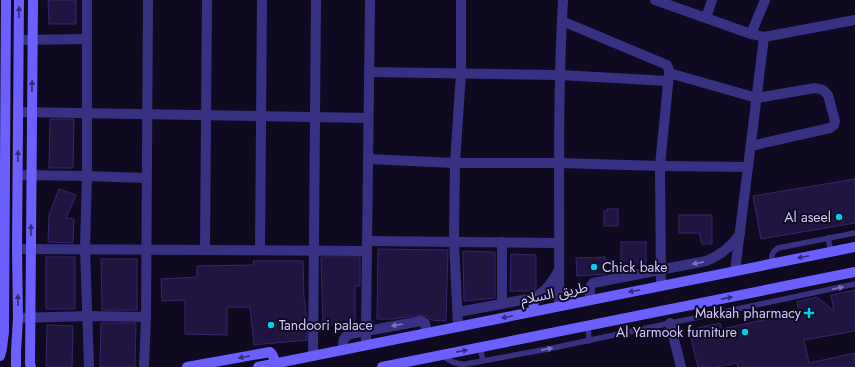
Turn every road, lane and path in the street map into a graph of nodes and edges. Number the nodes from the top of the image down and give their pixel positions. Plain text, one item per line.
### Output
1 (6, 0) edge
2 (20, 0) edge
3 (33, 0) edge
4 (87, 0) edge
5 (148, 0) edge
6 (207, 0) edge
7 (262, 0) edge
8 (316, 0) edge
9 (370, 0) edge
10 (461, 0) edge
11 (563, 0) edge
12 (656, 0) edge
13 (712, 0) edge
14 (765, 0) edge
15 (706, 18) junction
16 (855, 20) edge
17 (3, 21) edge
18 (562, 21) junction
19 (751, 34) junction
20 (764, 36) junction
21 (87, 39) junction
22 (19, 40) junction
23 (33, 40) junction
24 (369, 72) junction
25 (461, 73) junction
26 (560, 75) junction
27 (668, 77) junction
28 (757, 98) junction
29 (18, 112) junction
30 (32, 112) junction
31 (87, 113) junction
32 (147, 114) junction
33 (206, 115) junction
34 (261, 116) junction
35 (315, 117) junction
36 (368, 118) junction
37 (3, 120) edge
38 (751, 146) junction
39 (368, 159) junction
40 (455, 162) junction
41 (559, 163) junction
42 (660, 166) junction
43 (748, 167) junction
44 (18, 175) junction
45 (31, 175) junction
46 (87, 176) junction
47 (146, 178) junction
48 (2, 191) edge
49 (855, 233) edge
50 (740, 234) junction
51 (828, 238) junction
52 (454, 241) junction
53 (502, 242) junction
54 (559, 243) junction
55 (367, 246) junction
56 (855, 247) edge
57 (31, 248) junction
58 (85, 248) junction
59 (17, 249) junction
60 (146, 249) junction
61 (205, 249) junction
62 (260, 250) junction
63 (314, 250) junction
64 (831, 252) junction
65 (772, 264) junction
66 (560, 270) junction
67 (662, 270) junction
68 (735, 271) junction
69 (855, 272) edge
70 (855, 284) edge
71 (661, 286) junction
72 (784, 286) junction
73 (744, 294) junction
74 (533, 298) junction
75 (787, 299) junction
76 (590, 300) junction
77 (502, 304) junction
78 (559, 306) junction
79 (746, 307) junction
80 (667, 310) junction
81 (458, 312) junction
82 (534, 312) junction
83 (2, 315) edge
84 (88, 316) junction
85 (146, 317) junction
86 (18, 318) junction
87 (31, 318) junction
88 (670, 323) junction
89 (588, 326) junction
90 (458, 327) junction
91 (366, 331) junction
92 (427, 333) junction
93 (589, 341) junction
94 (366, 345) junction
95 (480, 347) junction
96 (343, 350) junction
97 (441, 355) junction
98 (0, 356) edge
99 (313, 356) junction
100 (483, 361) junction
101 (275, 364) junction
102 (16, 367) edge
103 (31, 367) edge
104 (89, 367) edge
105 (144, 367) edge
106 (187, 367) edge
107 (258, 367) edge
108 (382, 367) edge
109 (681, 367) edge

1 - 17 main road
22 -> 2 main road
3 - 23 main road
4 - 21 street
5 - 32 street
6 - 33 street
7 - 34 street
8 - 35 street
9 - 24 street
10 - 25 street
11 - 18 street
12 - 15 street
13 - 15 street
14 - 19 street
15 - 19 street
16 - 20 street
17 - 37 main road
18 - 26 street
18 - 27 street
19 - 20 street
20 - 28 street
21 - 23 street
21 - 31 street
22 - 23 street
22 - 29 main road
30 -> 23 main road
24 - 25 street
24 - 36 street
25 - 26 street
25 - 40 street
26 - 27 street
26 - 41 street
27 - 28 street
27 - 42 street
28 - 38 street
28 - 38 street
29 - 30 street
44 -> 29 main road
30 - 31 street
30 - 45 main road
31 - 32 street
31 - 46 street
32 - 33 street
32 - 47 street
33 - 34 street
33 - 61 street
34 - 35 street
34 - 62 street
35 - 36 street
35 - 63 street
36 - 39 street
37 - 48 main road
38 - 43 street
39 - 40 street
39 - 55 street
40 - 41 street
40 - 52 street
41 - 42 street
41 - 54 street
42 - 43 street
42 - 67 street
43 - 50 street
44 - 45 street
44 - 59 main road
45 - 46 street
57 -> 45 main road
46 - 47 street
46 - 58 street
47 - 60 street
48 - 83 main road
49 - 51 lane
50 -> 67 street
50 - 68 street
51 - 64 lane
51 - 65 lane
52 - 53 street
52 - 55 street
52 - 81 street
53 - 54 street
53 - 77 street
54 - 66 street
55 - 63 street
55 - 91 street
56 - 64 main road, طريق السلام
57 - 58 street
57 - 59 street
57 - 87 main road
58 - 60 street
58 - 84 street
86 -> 59 main road
60 - 61 street
60 - 85 street
61 - 62 street
62 - 63 street
63 - 99 street
64 -> 65 main road, طريق السلام
65 - 68 main road, طريق السلام
66 - 74 street
66 - 78 street
67 - 71 street
67 - 76 street
68 - 71 main road, طريق السلام
69 - 72 main road
75 -> 70 lane
71 -> 76 main road, طريق السلام
72 - 73 main road
72 - 75 lane
73 - 79 lane
80 -> 73 main road
74 - 77 street
74 - 82 main road
75 - 79 lane
76 - 78 main road, طريق السلام
77 - 81 street
78 - 82 main road, طريق السلام
79 - 88 lane
80 - 88 lane
80 - 89 main road
81 - 90 street
82 -> 90 main road, طريق السلام
83 - 98 main road
84 - 85 street
84 - 87 street
84 - 104 street
85 - 105 street
86 - 87 street
86 - 102 main road
87 - 103 main road
88 - 93 lane
88 - 109 street
89 - 93 lane
89 - 95 main road
90 - 92 main road, طريق السلام
92 -> 91 street
91 - 94 street
91 - 96 street
92 - 94 main road, طريق السلام
100 -> 93 lane
94 - 96 main road, طريق السلام
97 -> 95 main road
95 - 100 lane
96 - 99 main road, طريق السلام
97 - 100 lane
97 - 108 main road
99 - 101 main road, طريق السلام
101 -> 106 main road
101 - 107 main road, طريق السلام

